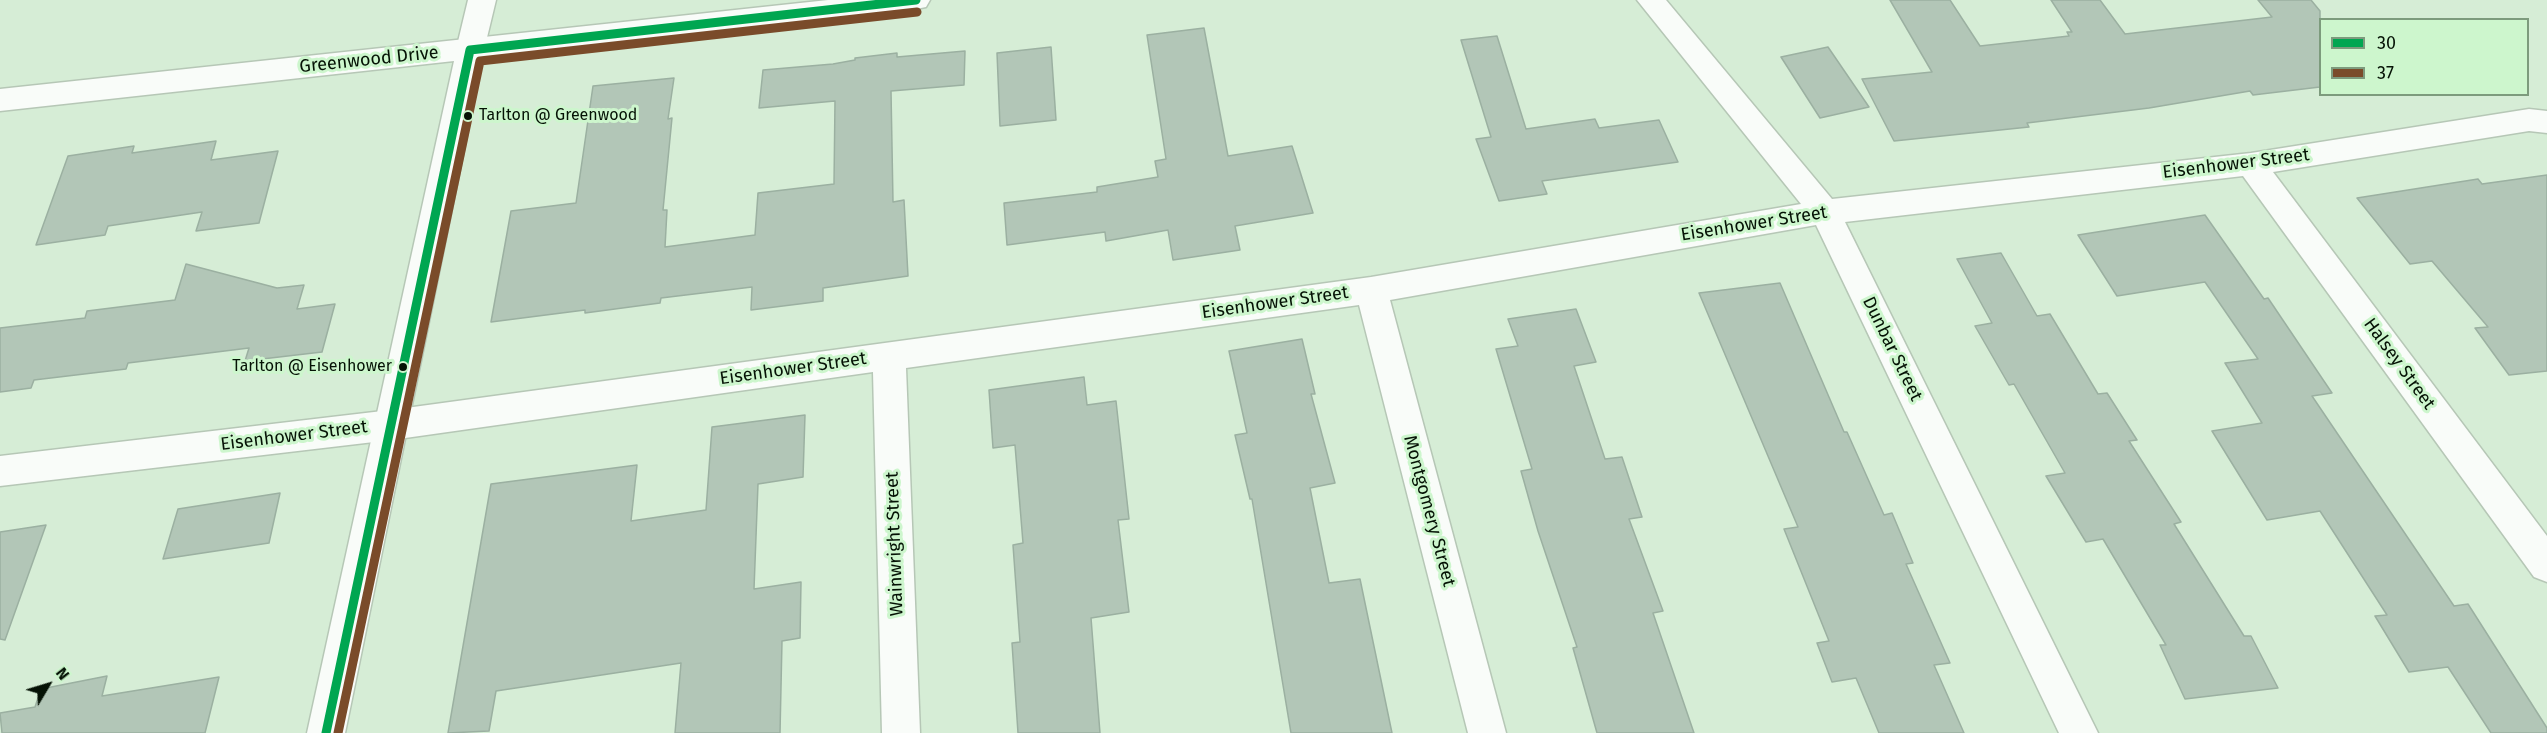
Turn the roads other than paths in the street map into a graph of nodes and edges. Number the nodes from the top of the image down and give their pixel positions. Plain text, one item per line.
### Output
1 (482, 0) edge
2 (916, 0) edge
3 (1651, 0) edge
4 (470, 50) junction
5 (0, 99) edge
6 (2547, 122) edge
7 (2251, 164) junction
8 (1825, 212) junction
9 (1371, 290) junction
10 (889, 355) junction
11 (391, 425) junction
12 (0, 471) edge
13 (2547, 565) edge
14 (326, 733) edge
15 (901, 733) edge
16 (1487, 733) edge
17 (2079, 733) edge

1 - 4 street
2 - 4 street, Greenwood Drive
3 - 8 street, Dunbar Street
4 - 5 street, Greenwood Drive
4 - 11 street
6 - 7 street, Eisenhower Street
7 - 8 street, Eisenhower Street
7 - 13 street, Halsey Street
8 - 9 street, Eisenhower Street
8 - 17 street, Dunbar Street
9 - 10 street, Eisenhower Street
9 - 16 street, Montgomery Street
10 - 11 street, Eisenhower Street
10 - 15 street, Wainwright Street
11 - 12 street, Eisenhower Street
11 - 14 street

